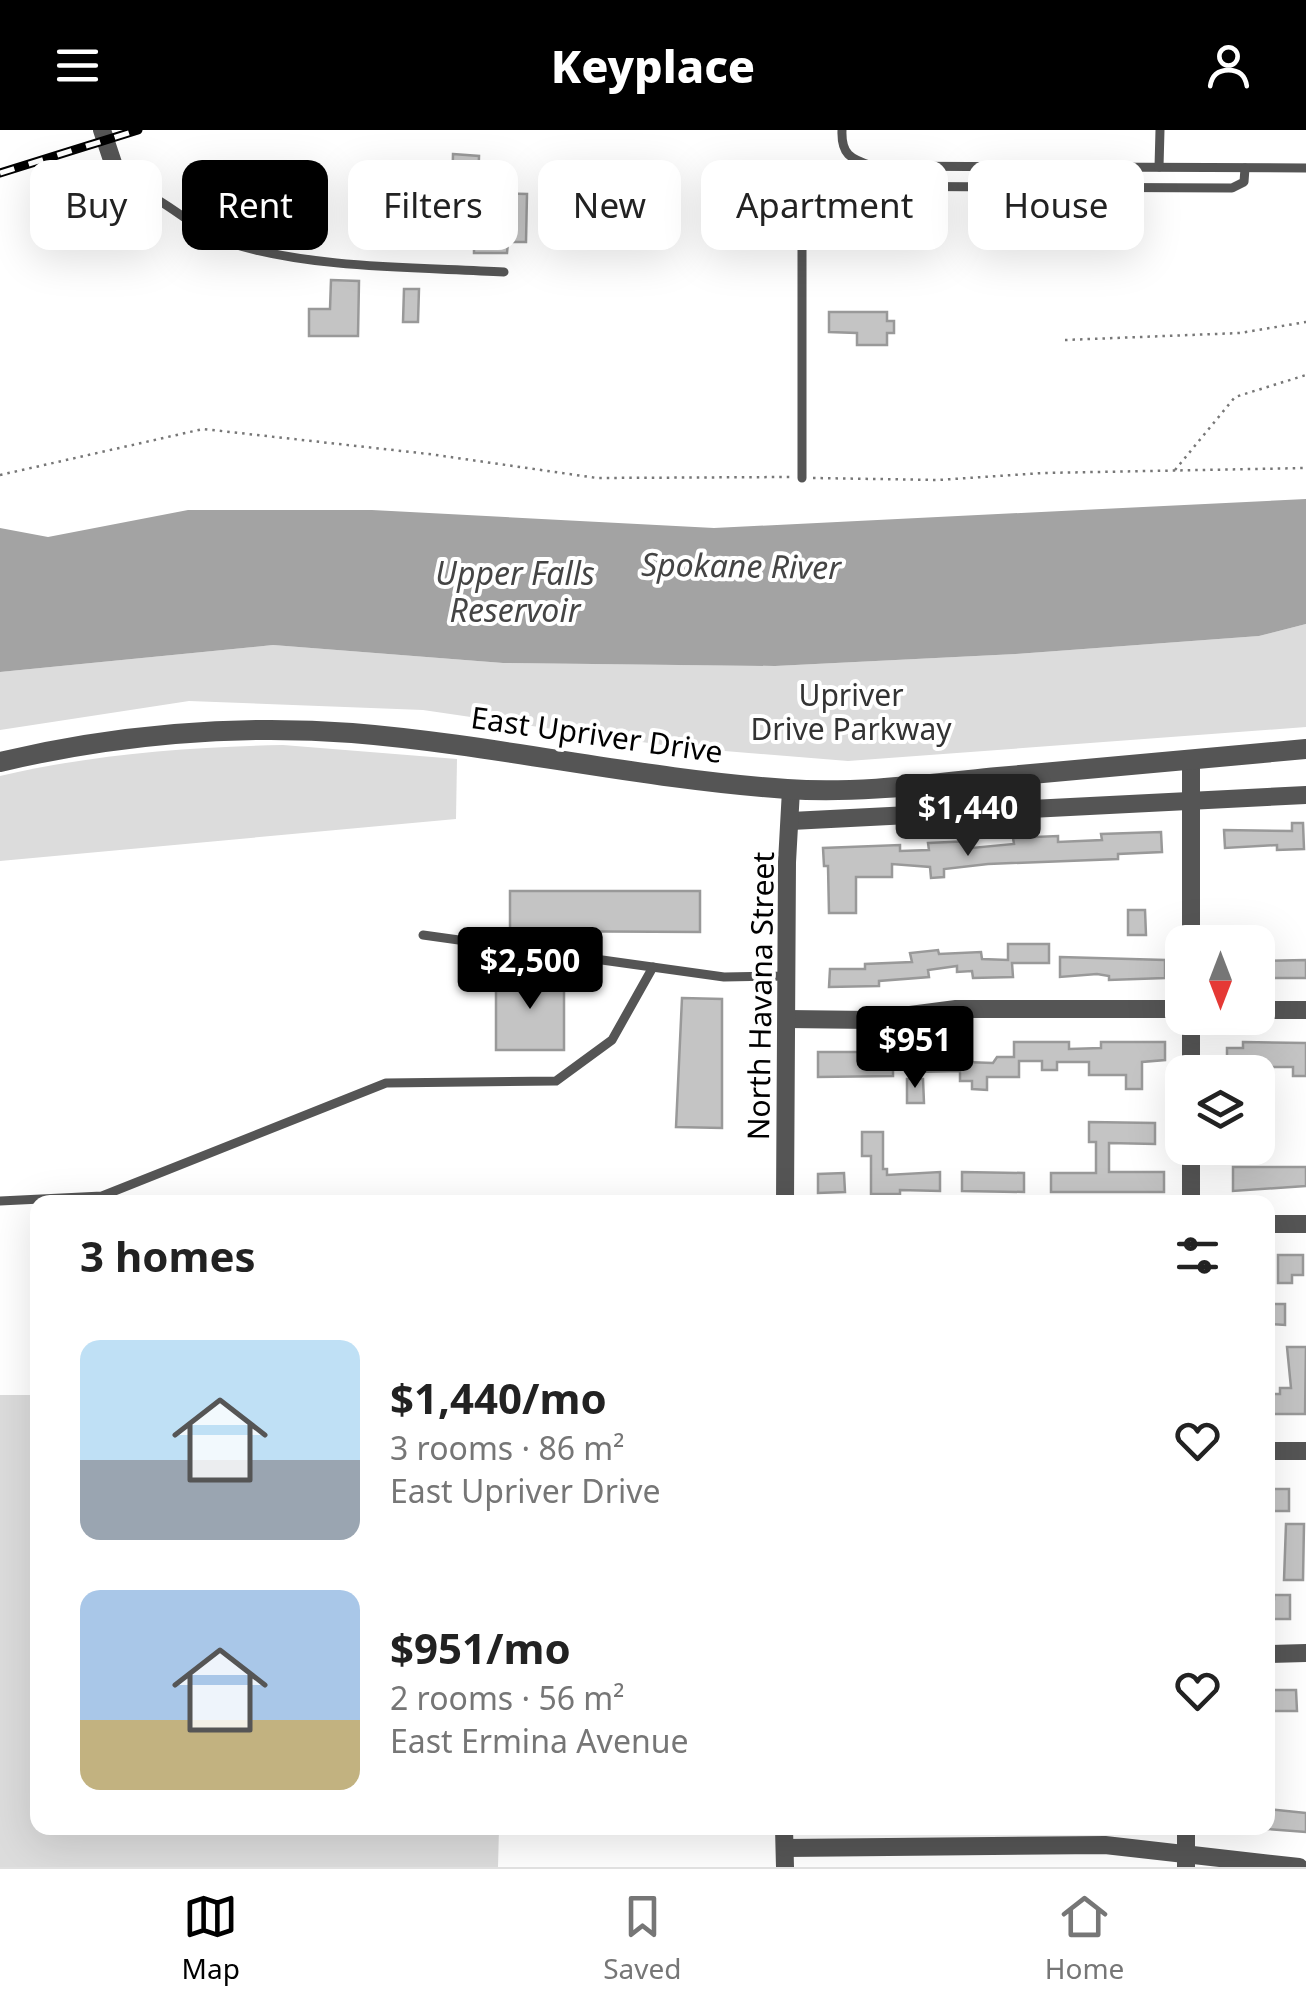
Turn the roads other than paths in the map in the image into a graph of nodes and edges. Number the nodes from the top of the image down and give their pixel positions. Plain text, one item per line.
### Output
1 (102, 130) edge
2 (842, 130) edge
3 (1160, 130) edge
4 (112, 160) edge
5 (1159, 167) junction
6 (1245, 168) junction
7 (1306, 168) edge
8 (162, 203) edge
9 (504, 272) dead end
10 (802, 478) road end
11 (1306, 748) edge
12 (1191, 759) junction
13 (0, 762) edge
14 (791, 790) junction
15 (1306, 795) edge
16 (1192, 802) junction
17 (792, 821) junction
18 (1191, 925) edge
19 (423, 935) dead end
20 (653, 967) junction
21 (787, 976) junction
22 (1165, 1009) edge
23 (1275, 1010) edge
24 (1306, 1010) edge
25 (787, 1019) junction
26 (1191, 1165) edge
27 (104, 1195) edge
28 (785, 1195) edge
29 (1191, 1195) edge
30 (30, 1200) edge
31 (0, 1201) edge
32 (1275, 1224) edge
33 (1306, 1224) edge
34 (1275, 1451) edge
35 (1306, 1451) edge
36 (1275, 1654) edge
37 (1306, 1654) edge
38 (785, 1858) edge
39 (1186, 1860) edge
40 (1298, 1867) edge

1 - 4 street
2 - 5 lane
3 - 5 lane
5 - 6 lane
6 - 7 lane
6 - 10 lane
8 - 9 lane
11 - 12 street, East Upriver Drive
12 - 14 street, East Upriver Drive
12 - 16 street
13 - 14 street, East Upriver Drive
14 - 17 street, North Havana Street
15 - 16 street
16 - 17 street
16 - 18 street
17 - 21 street, North Havana Street
19 - 20 lane
20 - 21 lane
20 - 27 lane
21 - 25 street, North Havana Street
22 - 25 street
23 - 24 street
25 - 28 street, North Havana Street
26 - 29 street
30 - 31 lane
32 - 33 street
34 - 35 street
36 - 37 street
38 - 39 street
39 - 40 street

